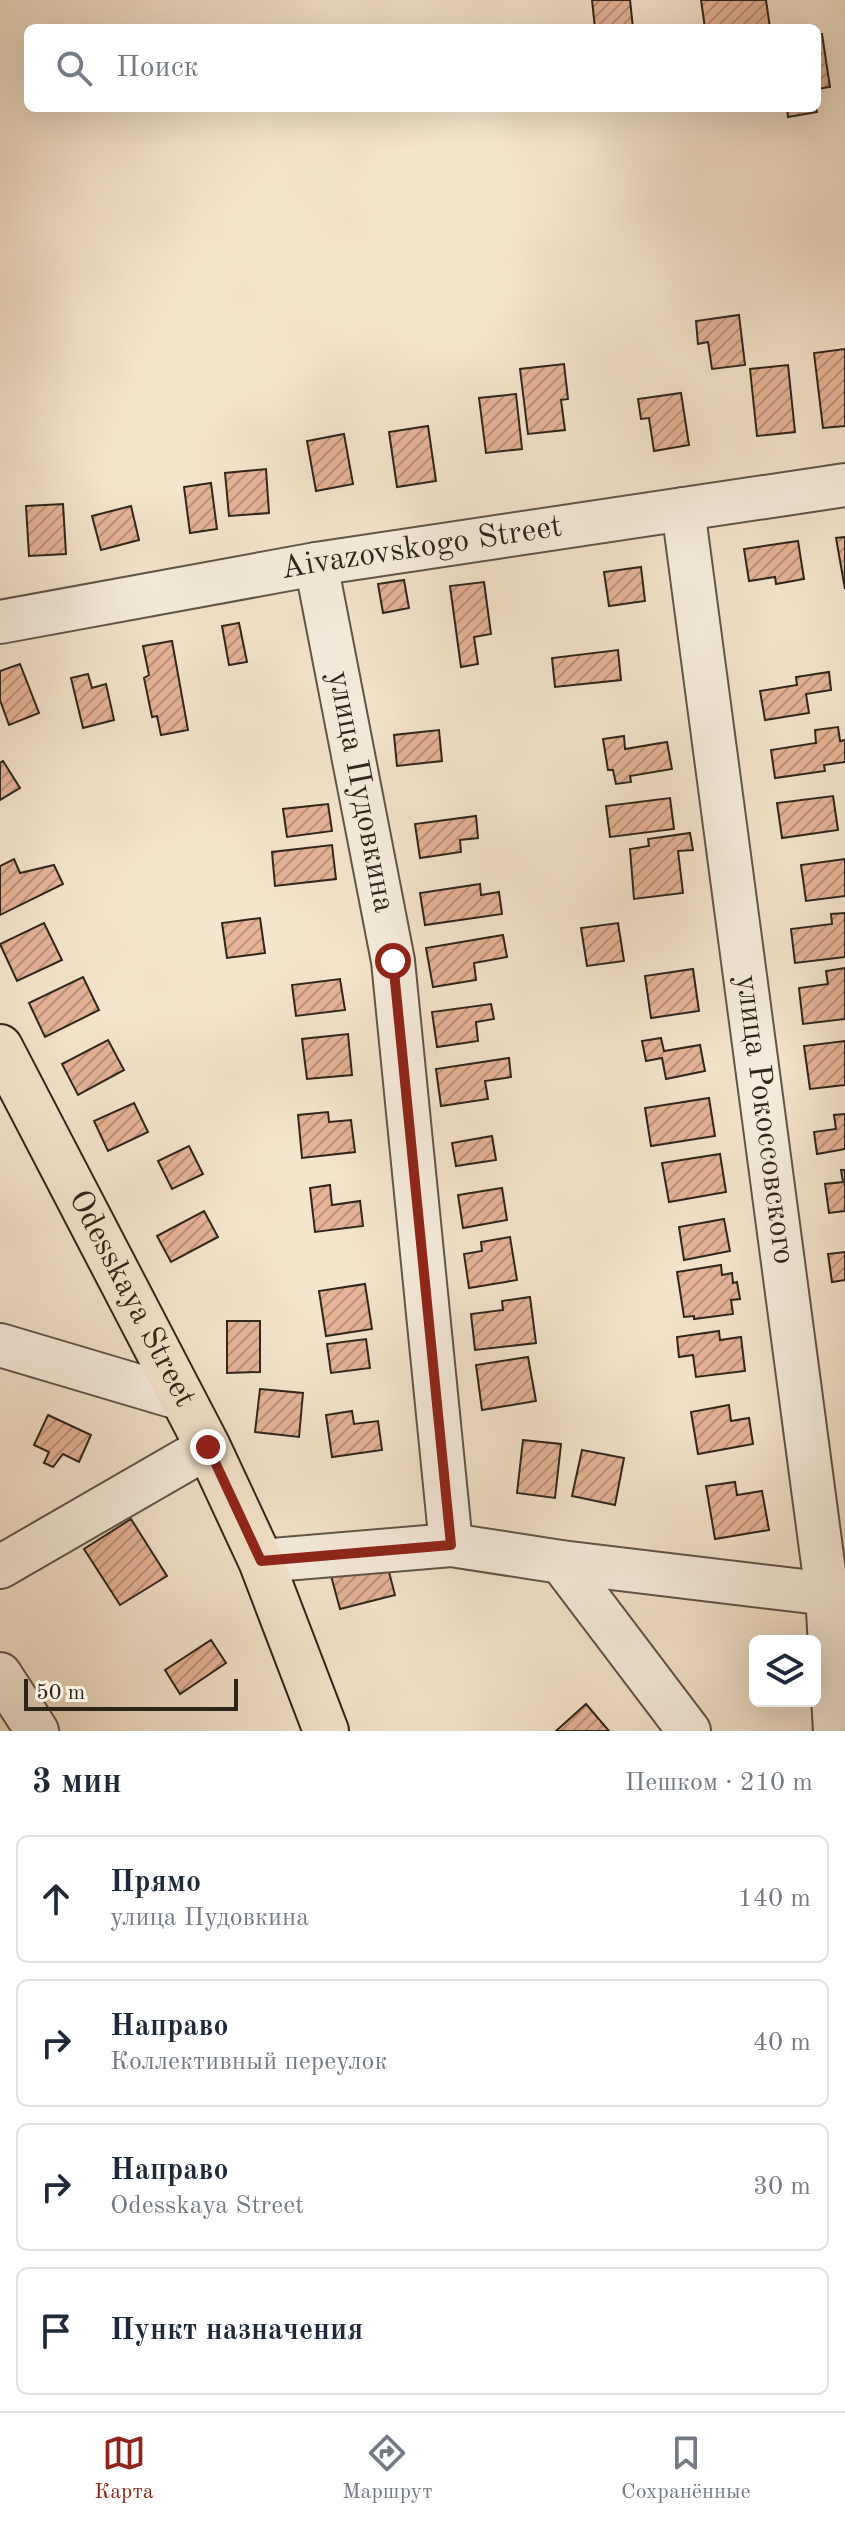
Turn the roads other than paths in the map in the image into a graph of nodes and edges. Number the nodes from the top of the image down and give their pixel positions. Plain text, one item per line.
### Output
1 (845, 485) edge
2 (683, 509) junction
3 (316, 564) junction
4 (0, 622) edge
5 (0, 1047) edge
6 (0, 1345) edge
7 (182, 1399) junction
8 (208, 1447) junction
9 (451, 1545) junction
10 (261, 1561) junction
11 (561, 1562) junction
12 (0, 1567) edge
13 (836, 1595) edge
14 (0, 1674) edge
15 (37, 1731) edge
16 (326, 1731) edge
17 (689, 1731) edge
18 (835, 1731) edge

1 - 2 street, Aivazovskogo Street
2 - 3 street, Aivazovskogo Street
2 - 13 street, улица Рокоссовского
3 - 4 street, Aivazovskogo Street
3 - 9 street, улица Пудовкина
5 - 7 main road, Odesskaya Street
6 - 7 street
7 - 8 main road, Odesskaya Street
8 - 10 main road, Odesskaya Street
8 - 12 street
9 - 10 street
9 - 11 street
10 - 16 main road, Odesskaya Street
11 - 13 street
11 - 17 street
13 - 18 street, улица Рокоссовского
14 - 15 street

